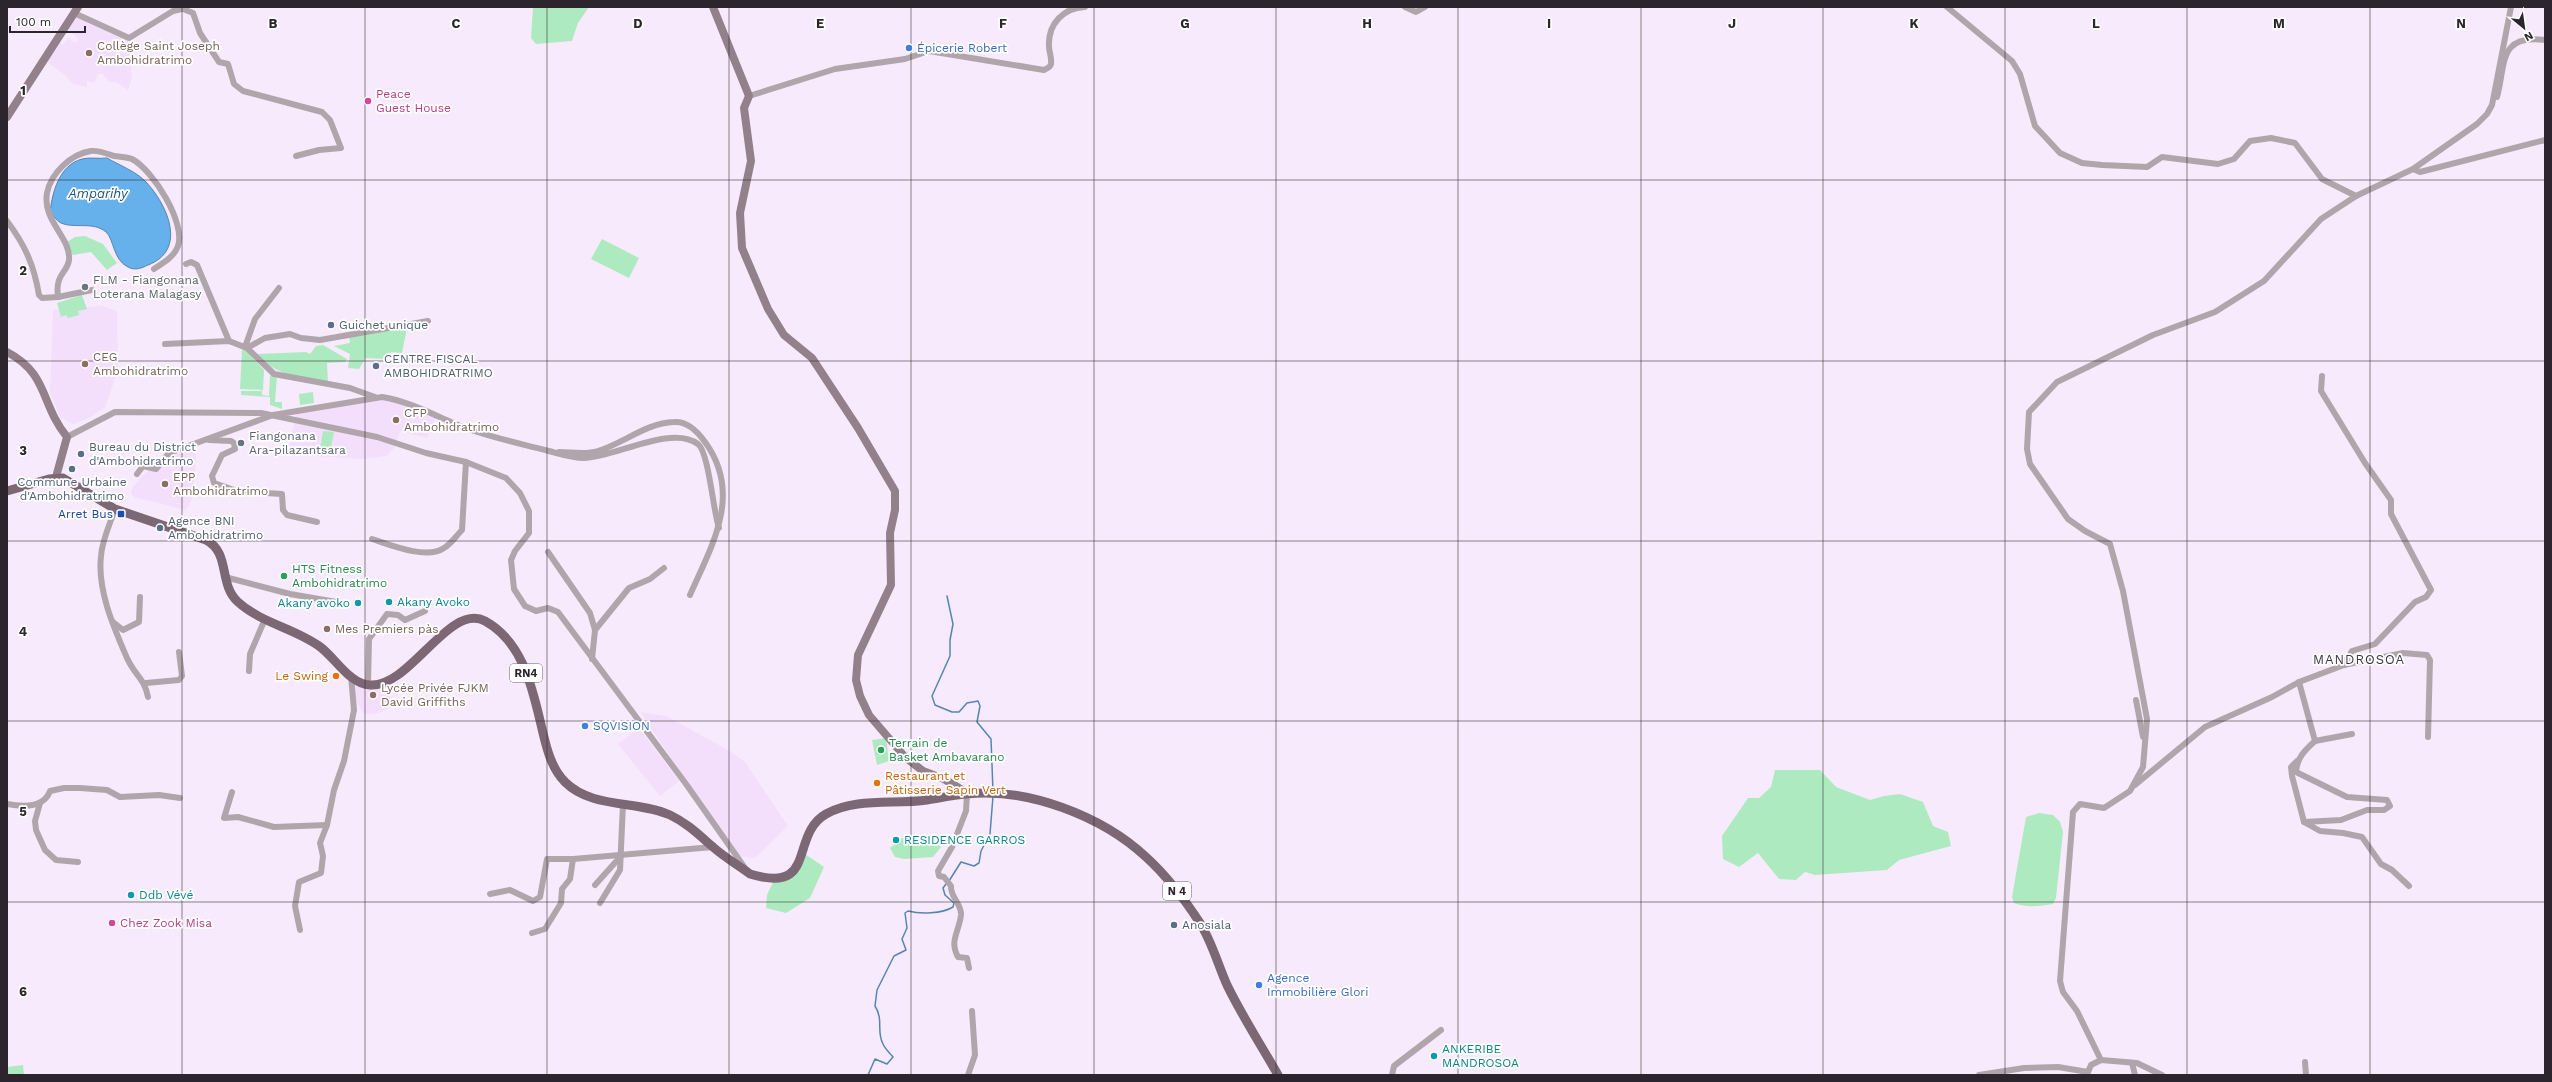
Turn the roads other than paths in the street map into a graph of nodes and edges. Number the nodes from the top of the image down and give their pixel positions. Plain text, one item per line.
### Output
1 (713, 7) edge
2 (1085, 7) edge
3 (1405, 7) edge
4 (1425, 7) edge
5 (1947, 7) edge
6 (185, 8) edge
7 (2511, 8) edge
8 (76, 10) edge
9 (2545, 40) edge
10 (749, 96) junction
11 (2492, 105) junction
12 (7, 117) edge
13 (2545, 140) edge
14 (296, 156) dead end
15 (2413, 169) junction
16 (2356, 196) junction
17 (7, 221) edge
18 (186, 264) dead end
19 (154, 269) dead end
20 (279, 288) dead end
21 (92, 290) dead end
22 (58, 297) junction
23 (428, 321) dead end
24 (229, 341) junction
25 (165, 344) dead end
26 (246, 347) junction
27 (7, 352) edge
28 (2322, 376) dead end
29 (376, 397) junction
30 (273, 415) junction
31 (67, 437) junction
32 (207, 440) junction
33 (551, 451) junction
34 (466, 462) junction
35 (137, 474) dead end
36 (56, 478) junction
37 (7, 491) edge
38 (115, 509) junction
39 (317, 522) dead end
40 (719, 528) junction
41 (372, 539) dead end
42 (548, 552) dead end
43 (664, 568) dead end
44 (225, 577) junction
45 (690, 595) dead end
46 (140, 597) dead end
47 (348, 604) dead end
48 (425, 611) dead end
49 (265, 620) junction
50 (113, 622) junction
51 (595, 630) junction
52 (179, 652) dead end
53 (592, 659) junction
54 (2344, 665) junction
55 (249, 671) dead end
56 (351, 676) junction
57 (2299, 682) junction
58 (146, 683) junction
59 (368, 686) junction
60 (148, 697) dead end
61 (2136, 700) dead end
62 (2352, 734) dead end
63 (2428, 737) dead end
64 (2315, 741) junction
65 (2144, 742) junction
66 (2297, 761) junction
67 (2130, 791) junction
68 (232, 792) dead end
69 (967, 793) junction
70 (994, 794) joint
71 (180, 798) dead end
72 (40, 803) junction
73 (7, 804) edge
74 (624, 804) junction
75 (2304, 822) junction
76 (328, 825) junction
77 (713, 847) junction
78 (622, 854) junction
79 (573, 859) junction
80 (78, 862) dead end
81 (750, 874) junction
82 (595, 885) dead end
83 (2409, 886) dead end
84 (490, 894) dead end
85 (600, 903) dead end
86 (300, 930) dead end
87 (532, 933) dead end
88 (969, 968) dead end
89 (972, 1011) dead end
90 (1441, 1030) dead end
91 (2101, 1060) junction
92 (2132, 1062) junction
93 (2305, 1062) dead end
94 (2088, 1073) edge
95 (968, 1075) edge
96 (1278, 1075) edge
97 (1392, 1075) edge
98 (1979, 1075) edge
99 (2135, 1075) edge
100 (2162, 1075) edge
101 (2306, 1075) edge

1 - 10 street
2 - 10 street
3 - 4 street
5 - 16 street
6 - 8 street
6 - 14 street
7 - 11 street
8 - 12 street
9 - 11 street
10 - 69 street
11 - 15 street
13 - 15 street
15 - 16 street
16 - 65 street
17 - 22 street
18 - 24 street
19 - 22 street
20 - 26 street
21 - 22 street
23 - 26 street
24 - 25 street
24 - 26 street
26 - 29 street
27 - 31 street
28 - 54 street
29 - 30 street
29 - 33 street
30 - 31 street
30 - 32 street
30 - 34 street
31 - 36 street
32 - 35 street
32 - 39 street
33 - 40 street
33 - 40 street
34 - 41 street
34 - 53 street
36 - 37 main road
36 - 38 main road
38 - 44 main road
38 - 50 street
40 - 45 street
42 - 51 street
43 - 51 street
44 - 47 street
44 - 49 main road
46 - 50 street
48 - 59 street
49 - 55 street
49 - 56 main road
50 - 58 street
51 - 53 street
52 - 58 street
53 - 81 street
54 - 57 street
54 - 63 street
56 - 59 main road
56 - 76 street
57 - 64 street
57 - 67 street
58 - 60 street
59 - 74 main road, RN4
61 - 65 street
62 - 64 street
64 - 66 street
65 - 67 street
66 - 75 street
66 - 75 street
67 - 91 street
68 - 76 street
69 - 70 main road, RN4
69 - 81 main road, RN4
69 - 88 street
70 - 96 main road, N 4
71 - 72 street
72 - 73 street
72 - 80 street
74 - 77 main road, RN4
74 - 78 street
75 - 83 street
76 - 86 street
77 - 78 street
77 - 81 main road, RN4
78 - 79 street
78 - 82 street
78 - 85 street
79 - 84 street
79 - 87 street
89 - 95 street
90 - 97 street
91 - 92 street
91 - 94 street
92 - 99 street
92 - 100 street
93 - 101 street
94 - 98 street

